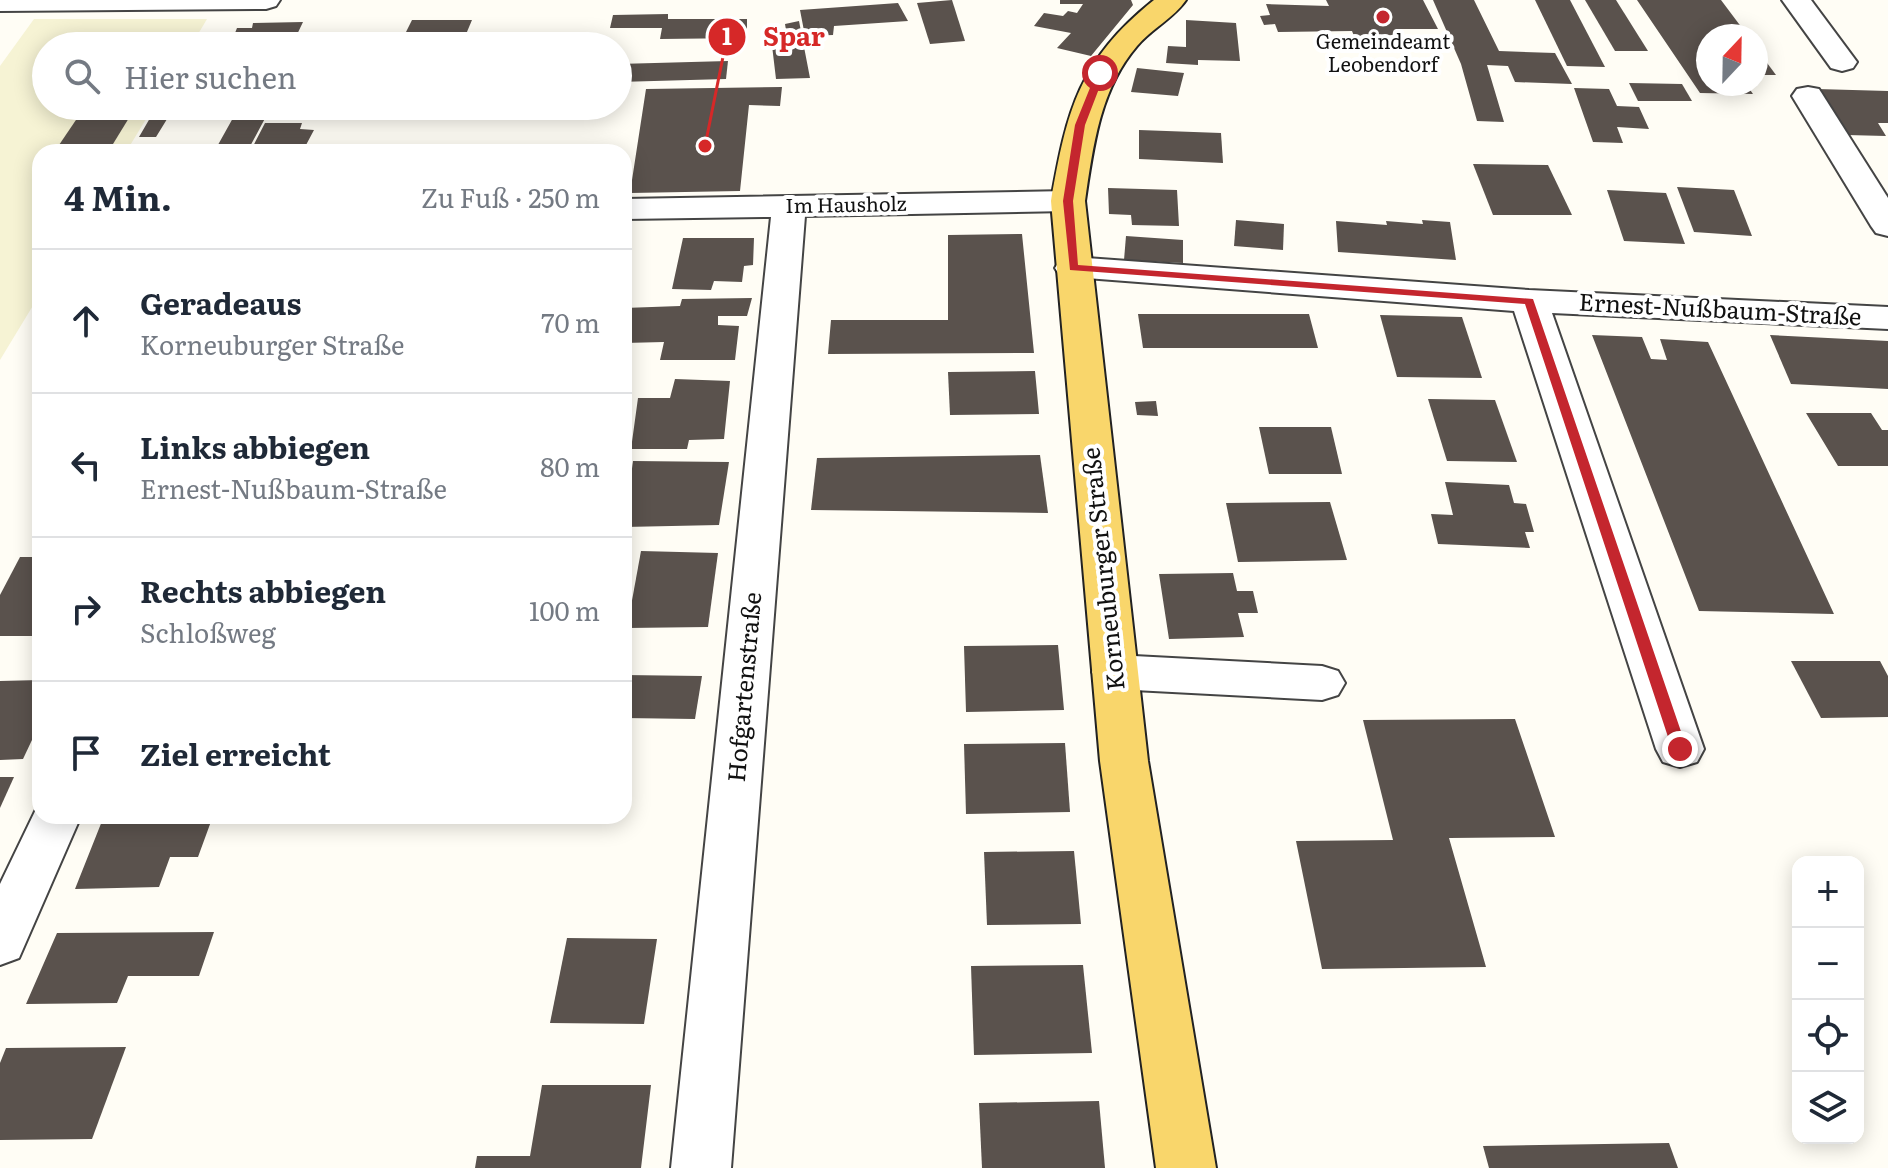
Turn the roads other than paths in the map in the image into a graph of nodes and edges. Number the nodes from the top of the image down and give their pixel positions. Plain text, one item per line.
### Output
1 (266, 0) edge
2 (1172, 0) edge
3 (1796, 0) edge
4 (0, 2) edge
5 (1842, 62) dead end
6 (1808, 96) dead end
7 (1068, 201) junction
8 (789, 206) junction
9 (632, 209) edge
10 (1888, 226) edge
11 (1073, 268) junction
12 (1529, 301) junction
13 (1888, 318) edge
14 (1115, 672) junction
15 (1322, 683) dead end
16 (1680, 749) dead end
17 (52, 824) edge
18 (0, 942) edge
19 (701, 1168) edge
20 (1186, 1168) edge

1 - 4 street
2 - 7 main road, Korneuburger Straße
3 - 5 street
6 - 10 street
7 - 8 street, Im Hausholz
7 - 11 main road, Korneuburger Straße
8 - 9 street, Im Hausholz
8 - 19 street, Hofgartenstraße
11 - 12 street, Ernest-Nußbaum-Straße
11 - 14 main road, Korneuburger Straße
12 - 13 street, Ernest-Nußbaum-Straße
12 - 16 street
14 - 15 street
14 - 20 main road, Korneuburger Straße
17 - 18 street

